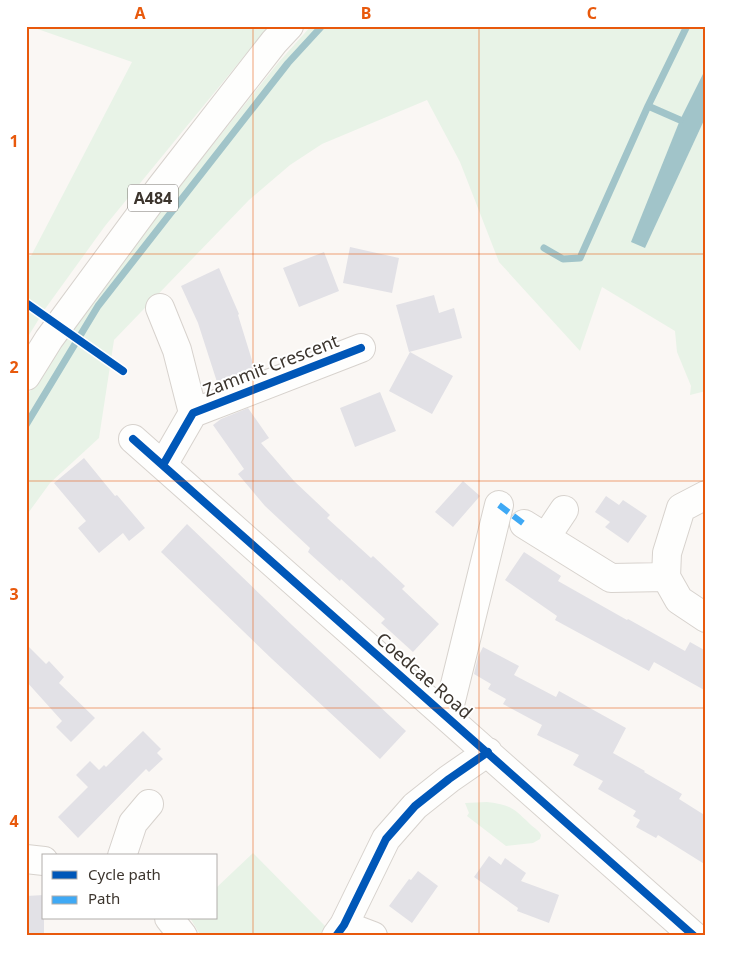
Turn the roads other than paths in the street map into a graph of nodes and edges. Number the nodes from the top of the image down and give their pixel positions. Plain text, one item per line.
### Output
1 (288, 26) edge
2 (160, 308) dead end
3 (360, 348) dead end
4 (26, 376) edge
5 (193, 413) junction
6 (133, 439) dead end
7 (163, 466) junction
8 (706, 494) edge
9 (499, 505) dead end
10 (564, 510) dead end
11 (666, 577) junction
12 (706, 618) edge
13 (447, 717) junction
14 (488, 752) junction
15 (149, 804) dead end
16 (123, 854) edge
17 (26, 858) edge
18 (42, 861) edge
19 (706, 915) edge
20 (171, 920) edge
21 (340, 931) edge
22 (183, 936) edge
23 (373, 936) edge
24 (694, 936) edge

1 - 4 street, A484
2 - 5 street, Zammit Crescent
3 - 5 street, Zammit Crescent
5 - 7 street, Zammit Crescent
6 - 7 street, Coedcae Road
7 - 13 street, Coedcae Road
8 - 11 street
9 - 13 street
10 - 11 street
11 - 12 street
13 - 14 street, Coedcae Road
14 - 21 street
14 - 24 street, Coedcae Road
15 - 16 street
17 - 18 street
19 - 24 street
20 - 22 street
21 - 23 street

